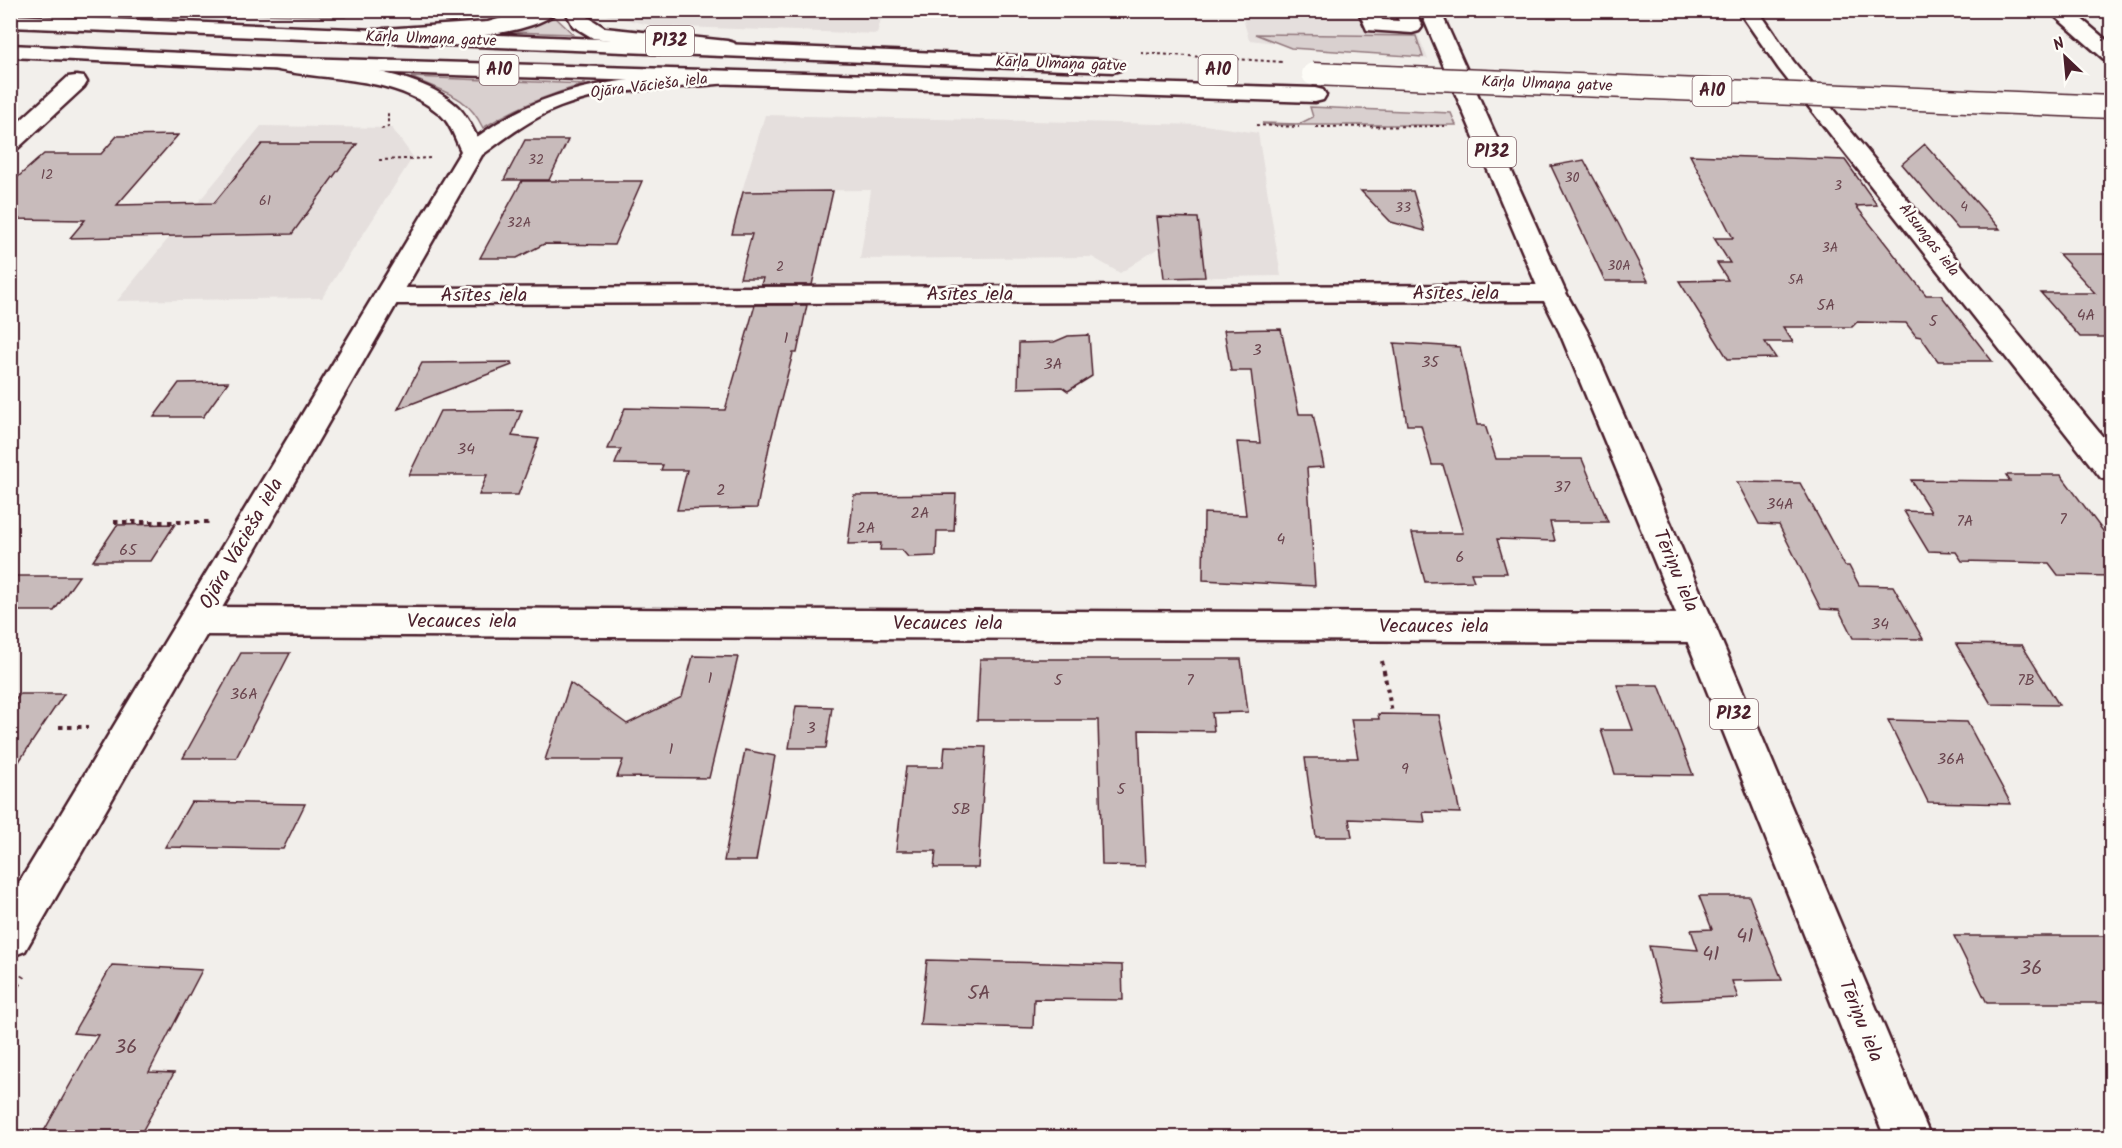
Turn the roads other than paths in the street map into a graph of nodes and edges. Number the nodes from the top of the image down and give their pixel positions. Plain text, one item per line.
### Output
1 (547, 10) edge
2 (575, 10) edge
3 (1368, 10) edge
4 (1405, 10) edge
5 (1430, 10) edge
6 (1748, 10) edge
7 (2058, 10) edge
8 (10, 21) edge
9 (362, 37) junction
10 (10, 51) edge
11 (777, 52) junction
12 (2112, 56) edge
13 (266, 63) junction
14 (1135, 67) dead end
15 (1289, 73) dead end
16 (732, 77) junction
17 (76, 82) dead end
18 (1314, 85) junction
19 (2112, 107) edge
20 (21, 124) edge
21 (2112, 127) edge
22 (10, 143) edge
23 (473, 151) junction
24 (1553, 293) junction
25 (387, 297) junction
26 (2107, 459) edge
27 (196, 621) junction
28 (1699, 628) junction
29 (10, 937) edge
30 (1908, 1137) edge

1 - 9 main road
2 - 11 main road, P132
3 - 4 main road
5 - 24 main road, Tēriņu iela / P132
6 - 26 main road, Alsungas iela
7 - 12 main road
8 - 9 main road, Kārļa Ulmaņa gatve / A10
9 - 11 main road, Kārļa Ulmaņa gatve / A10
10 - 13 main road, Kārļa Ulmaņa gatve / A10
11 - 14 main road, Kārļa Ulmaņa gatve / A10
13 - 16 main road, Kārļa Ulmaņa gatve / A10
13 - 23 main road
15 - 18 main road, Kārļa Ulmaņa gatve / A10
16 - 18 main road, Kārļa Ulmaņa gatve / A10
16 - 23 main road, Ojāra Vācieša iela
17 - 20 main road
18 - 19 main road, Kārļa Ulmaņa gatve / A10, bridge
18 - 21 main road, Kārļa Ulmaņa gatve / A10
20 - 22 main road
23 - 25 main road, Ojāra Vācieša iela
24 - 25 main road, Asītes iela
24 - 28 main road, Tēriņu iela / P132
25 - 27 main road, Ojāra Vācieša iela
27 - 28 main road, Vecauces iela
27 - 29 main road, Ojāra Vācieša iela
28 - 30 main road, Tēriņu iela / P132

